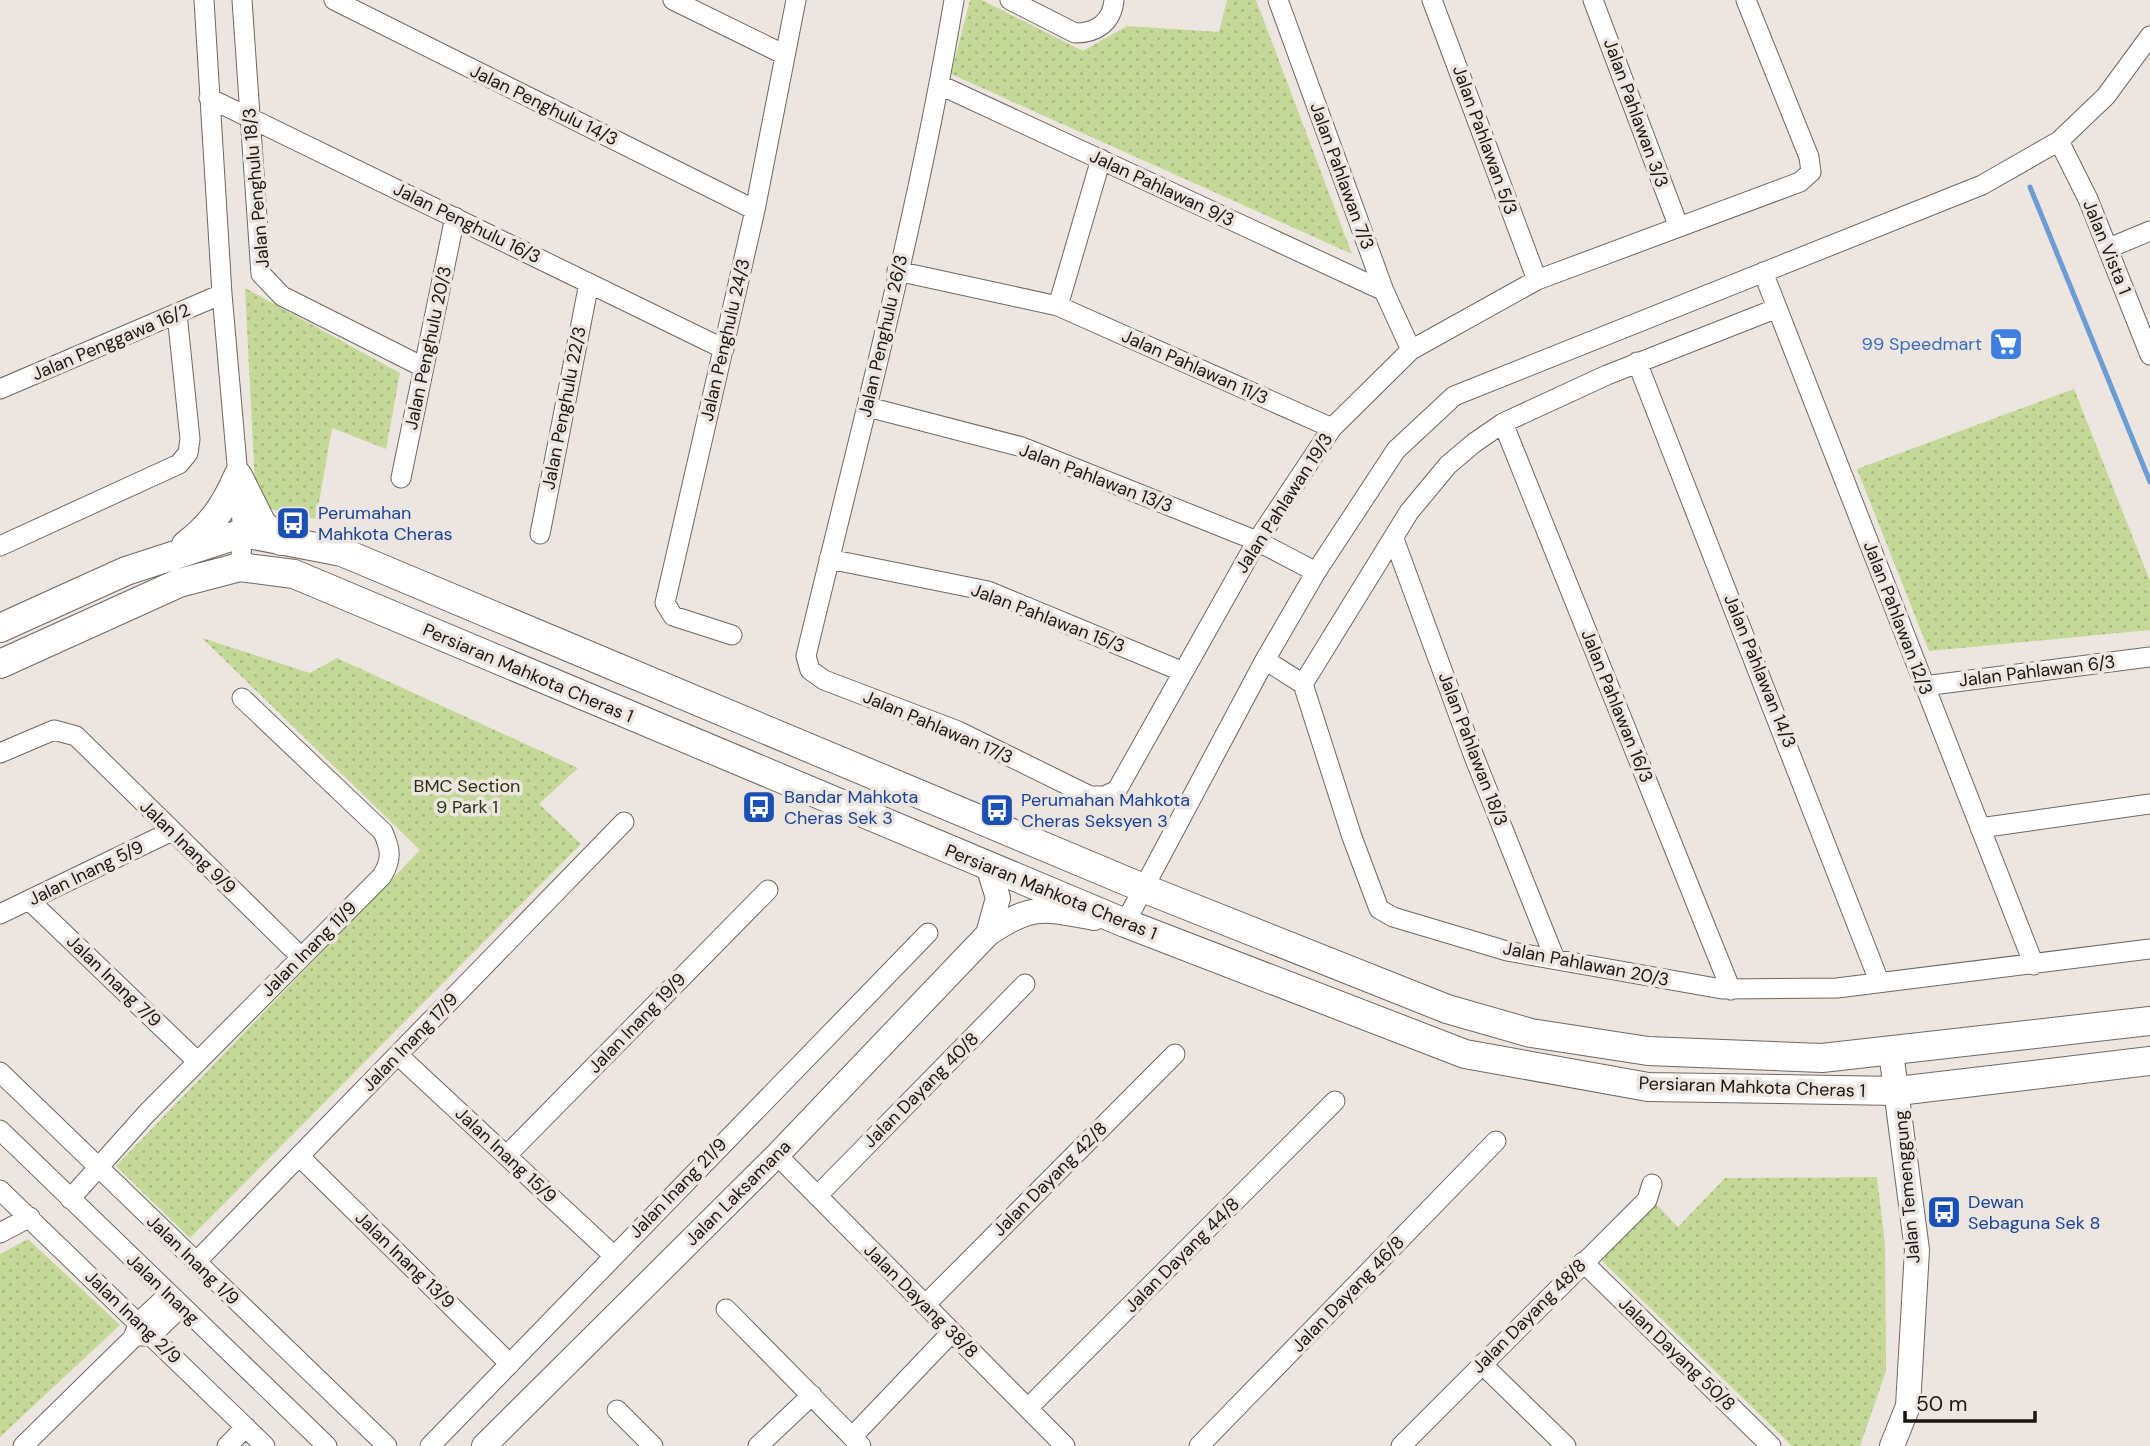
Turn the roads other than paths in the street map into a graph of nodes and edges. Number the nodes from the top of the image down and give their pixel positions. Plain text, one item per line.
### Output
1 (204, 0) edge
2 (242, 0) edge
3 (334, 0) edge
4 (673, 0) edge
5 (796, 0) edge
6 (954, 0) edge
7 (1010, 0) edge
8 (1114, 0) edge
9 (1278, 0) edge
10 (1432, 0) edge
11 (1593, 0) edge
12 (1746, 0) edge
13 (2150, 36) edge
14 (785, 55) junction
15 (940, 85) junction
16 (209, 98) junction
17 (250, 118) junction
18 (2059, 141) junction
19 (1101, 159) junction
20 (755, 210) junction
21 (455, 217) junction
22 (1678, 226) junction
23 (2150, 231) edge
24 (2109, 248) junction
25 (897, 271) junction
26 (1763, 272) junction
27 (1537, 280) junction
28 (589, 283) junction
29 (1384, 291) junction
30 (222, 294) junction
31 (1058, 306) junction
32 (1775, 309) junction
33 (177, 314) junction
34 (724, 349) junction
35 (1411, 350) junction
36 (2150, 355) edge
37 (1637, 362) junction
38 (423, 367) junction
39 (0, 389) edge
40 (867, 407) junction
41 (1503, 423) junction
42 (1332, 428) junction
43 (238, 476) junction
44 (401, 478) dead end
45 (243, 533) junction
46 (540, 534) dead end
47 (1394, 539) junction
48 (281, 541) junction
49 (1257, 541) junction
50 (0, 546) edge
51 (173, 555) junction
52 (829, 559) junction
53 (240, 567) junction
54 (1316, 572) junction
55 (0, 628) edge
56 (732, 635) dead end
57 (2150, 657) edge
58 (1265, 660) junction
59 (0, 664) edge
60 (810, 670) joint
61 (1181, 671) junction
62 (1303, 684) junction
63 (1924, 686) junction
64 (242, 698) dead end
65 (0, 753) edge
66 (1105, 796) joint
67 (2150, 804) edge
68 (624, 822) dead end
69 (1980, 828) junction
70 (172, 831) junction
71 (988, 866) junction
72 (1143, 888) junction
73 (768, 890) dead end
74 (30, 901) junction
75 (0, 914) edge
76 (1125, 923) junction
77 (928, 933) dead end
78 (988, 934) junction
79 (2150, 949) edge
80 (301, 957) junction
81 (1555, 959) junction
82 (2034, 965) junction
83 (1880, 981) junction
84 (1025, 984) dead end
85 (1731, 990) junction
86 (2150, 1021) edge
87 (1891, 1052) junction
88 (1175, 1054) dead end
89 (398, 1055) junction
90 (2150, 1061) edge
91 (198, 1062) junction
92 (0, 1072) edge
93 (1898, 1091) junction
94 (1335, 1101) dead end
95 (0, 1130) edge
96 (1496, 1141) dead end
97 (507, 1155) junction
98 (777, 1155) junction
99 (299, 1156) junction
100 (97, 1168) junction
101 (1653, 1184) dead end
102 (0, 1190) edge
103 (817, 1196) junction
104 (70, 1199) junction
105 (30, 1217) junction
106 (0, 1233) edge
107 (613, 1255) junction
108 (196, 1262) junction
109 (1583, 1262) junction
110 (175, 1301) junction
111 (925, 1305) junction
112 (726, 1309) dead end
113 (141, 1332) junction
114 (953, 1332) junction
115 (510, 1364) junction
116 (1482, 1364) junction
117 (812, 1395) junction
118 (1028, 1408) junction
119 (617, 1410) dead end
120 (246, 1427) junction
121 (857, 1441) edge
122 (23, 1446) edge
123 (227, 1446) edge
124 (265, 1446) edge
125 (327, 1446) edge
126 (387, 1446) edge
127 (430, 1446) edge
128 (484, 1446) edge
129 (653, 1446) edge
130 (758, 1446) edge
131 (1065, 1446) edge
132 (1199, 1446) edge
133 (1401, 1446) edge
134 (1566, 1446) edge
135 (1771, 1446) edge
136 (1892, 1446) edge

1 - 16 street
2 - 17 street, Jalan Penghulu 18/3
3 - 20 street, Jalan Penghulu 14/3
4 - 14 street
5 - 14 street, Jalan Penghulu 24/3
6 - 15 street, Jalan Penghulu 26/3
7 - 8 street
9 - 29 street, Jalan Pahlawan 7/3
10 - 27 street, Jalan Pahlawan 5/3
11 - 22 street, Jalan Pahlawan 3/3
12 - 22 street, Jalan Pahlawan 19/3
13 - 18 street
14 - 20 street, Jalan Penghulu 24/3
15 - 19 street, Jalan Pahlawan 9/3
15 - 25 street, Jalan Penghulu 26/3
16 - 17 street, Jalan Penghulu 16/3
16 - 30 street
17 - 21 street, Jalan Penghulu 16/3
17 - 38 street, Jalan Penghulu 18/3
18 - 24 street, Jalan Vista 1
18 - 26 street
19 - 29 street, Jalan Pahlawan 9/3
19 - 31 street
20 - 34 street, Jalan Penghulu 24/3
21 - 28 street, Jalan Penghulu 16/3
21 - 38 street, Jalan Penghulu 20/3
22 - 27 street, Jalan Pahlawan 19/3
23 - 24 street
24 - 36 street, Jalan Vista 1
25 - 31 street, Jalan Pahlawan 11/3
25 - 40 street, Jalan Penghulu 26/3
26 - 32 street, Jalan Pahlawan 12/3
26 - 54 street
27 - 35 street, Jalan Pahlawan 19/3
28 - 34 street, Jalan Penghulu 16/3
28 - 46 street, Jalan Penghulu 22/3
29 - 35 street, Jalan Pahlawan 7/3
30 - 33 street, Jalan Penggawa 16/2
30 - 43 street
31 - 42 street, Jalan Pahlawan 11/3
32 - 37 street
32 - 63 street, Jalan Pahlawan 12/3
33 - 39 street, Jalan Penggawa 16/2
33 - 50 street
34 - 56 street, Jalan Penghulu 24/3
35 - 42 street, Jalan Pahlawan 19/3
37 - 41 street
37 - 83 street, Jalan Pahlawan 14/3
38 - 44 street, Jalan Penghulu 20/3
40 - 49 street, Jalan Pahlawan 13/3
40 - 52 street, Jalan Penghulu 26/3
41 - 47 street
41 - 85 street, Jalan Pahlawan 16/3
42 - 49 street, Jalan Pahlawan 19/3
43 - 45 street
43 - 48 main road
43 - 51 main road
45 - 48 main road, Persiaran Mahkota Cheras 1
45 - 51 main road, Persiaran Mahkota Cheras 1
45 - 53 street
47 - 62 street
47 - 81 street, Jalan Pahlawan 18/3
48 - 72 main road, Persiaran Mahkota Cheras 1
49 - 54 street, Jalan Pahlawan 13/3
49 - 61 street, Jalan Pahlawan 19/3
51 - 55 main road, Persiaran Mahkota Cheras 1
52 - 60 street, Jalan Penghulu 26/3
52 - 61 street, Jalan Pahlawan 15/3
53 - 59 main road, Persiaran Mahkota Cheras 1
53 - 71 main road, Persiaran Mahkota Cheras 1
54 - 58 street
57 - 63 street, Jalan Pahlawan 6/3
58 - 62 street
58 - 72 street
60 - 66 street, Jalan Pahlawan 17/3
61 - 66 street, Jalan Pahlawan 19/3
62 - 81 street, Jalan Pahlawan 20/3
63 - 69 street, Jalan Pahlawan 12/3
64 - 80 street, Jalan Inang 11/9
65 - 70 street, Jalan Inang 9/9
67 - 69 street
68 - 89 street, Jalan Inang 17/9
69 - 82 street, Jalan Pahlawan 12/3
70 - 74 street, Jalan Inang 5/9
70 - 80 street, Jalan Inang 9/9
71 - 76 main road, Persiaran Mahkota Cheras 1
71 - 78 street, Jalan Laksamana
72 - 76 street
72 - 87 main road, Persiaran Mahkota Cheras 1
73 - 97 street, Jalan Inang 19/9
74 - 75 street, Jalan Inang 5/9
74 - 91 street, Jalan Inang 7/9
76 - 78 street, Jalan Laksamana
76 - 93 main road, Persiaran Mahkota Cheras 1
77 - 107 street, Jalan Inang 21/9
78 - 98 street, Jalan Laksamana
79 - 82 street, Jalan Pahlawan 20/3
80 - 91 street, Jalan Inang 11/9
81 - 85 street, Jalan Pahlawan 20/3
82 - 83 street, Jalan Pahlawan 20/3
83 - 85 street, Jalan Pahlawan 20/3
84 - 103 street, Jalan Dayang 40/8
86 - 87 main road, Persiaran Mahkota Cheras 1
87 - 93 street, Jalan Temenggung
88 - 111 street, Jalan Dayang 42/8
89 - 97 street, Jalan Inang 15/9
89 - 99 street, Jalan Inang 17/9
90 - 93 main road, Persiaran Mahkota Cheras 1
91 - 100 street, Jalan Inang 11/9
92 - 100 street, Jalan Inang 1/9
93 - 136 street, Jalan Temenggung
94 - 118 street, Jalan Dayang 44/8
95 - 104 street, Jalan Inang
96 - 132 street, Jalan Dayang 46/8
97 - 107 street, Jalan Inang 15/9
98 - 103 street, Jalan Dayang 38/8
98 - 128 street, Jalan Laksamana
99 - 108 street, Jalan Inang 17/9
99 - 115 street, Jalan Inang 13/9
100 - 104 street, Jalan Inang 11/9
100 - 108 street, Jalan Inang 1/9
101 - 109 street, Jalan Dayang 48/8
102 - 105 street, Jalan Inang 2/9
103 - 111 street, Jalan Dayang 38/8
104 - 110 street, Jalan Inang
105 - 106 street
105 - 113 street, Jalan Inang 2/9
107 - 115 street, Jalan Inang 21/9
108 - 126 street, Jalan Inang 1/9
109 - 116 street, Jalan Dayang 48/8
109 - 135 street, Jalan Dayang 50/8
110 - 113 street
110 - 125 street, Jalan Inang
111 - 114 street, Jalan Dayang 38/8
112 - 117 street
113 - 120 street, Jalan Inang 2/9
113 - 122 street
114 - 118 street, Jalan Dayang 38/8
114 - 121 street
115 - 127 street, Jalan Inang 21/9
116 - 133 street, Jalan Dayang 48/8
116 - 134 street
117 - 121 street
117 - 130 street
118 - 131 street, Jalan Dayang 38/8
119 - 129 street
120 - 123 street
120 - 124 street, Jalan Inang 2/9

